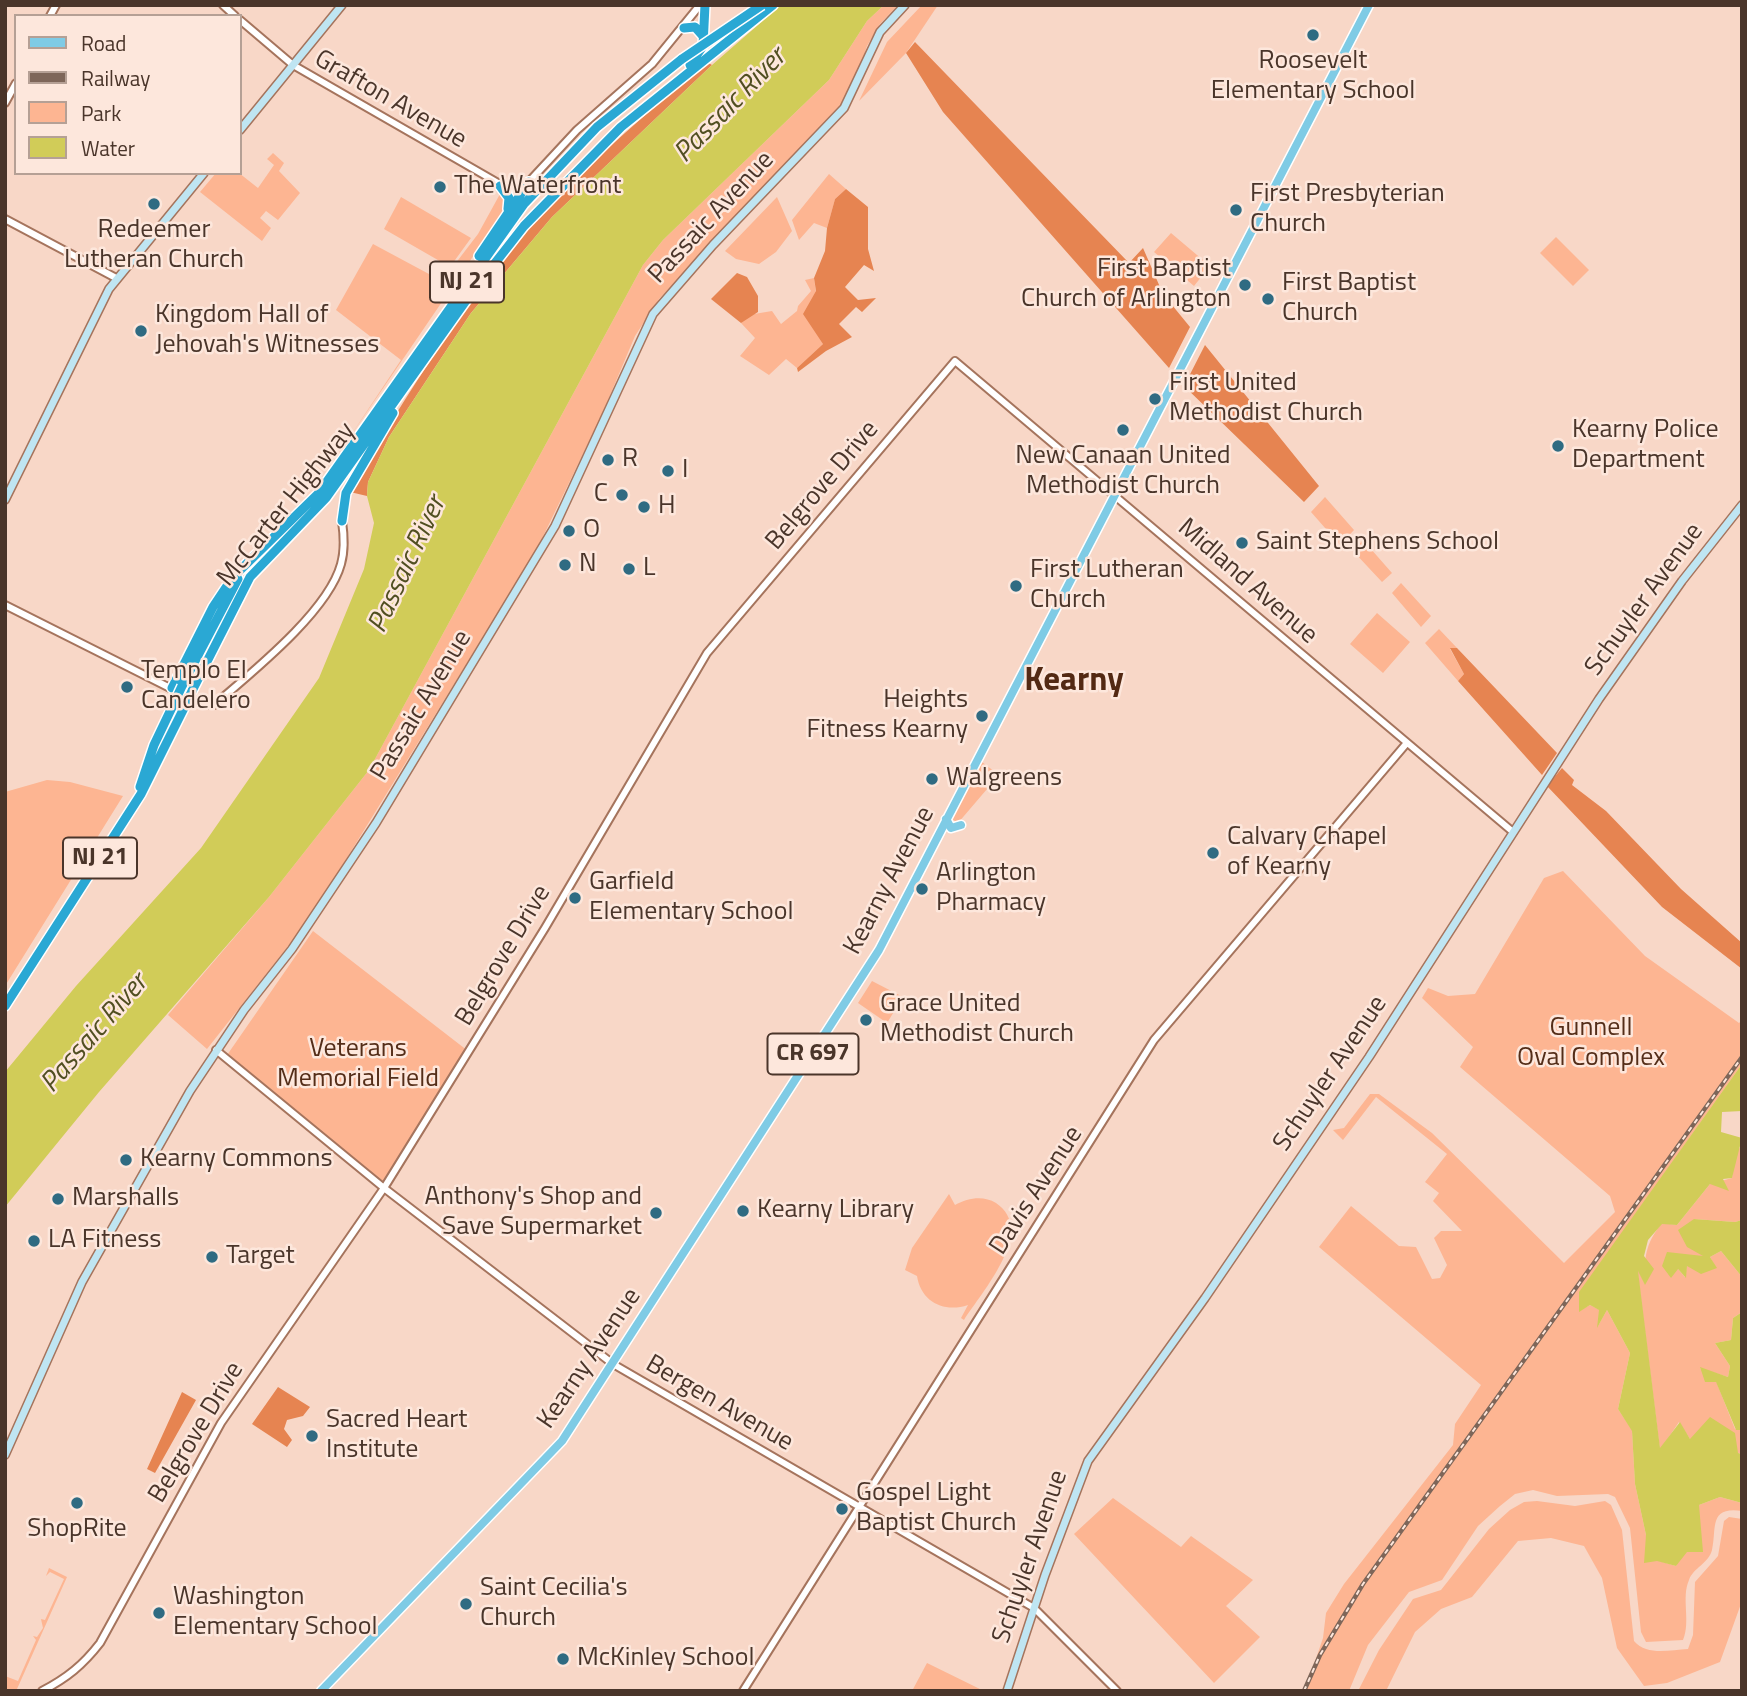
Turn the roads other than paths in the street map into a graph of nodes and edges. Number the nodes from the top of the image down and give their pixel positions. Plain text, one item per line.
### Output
1 (342, 5) edge
2 (703, 5) edge
3 (762, 5) edge
4 (773, 5) edge
5 (905, 5) edge
6 (1369, 5) edge
7 (242, 22) edge
8 (684, 28) junction
9 (704, 41) junction
10 (293, 65) junction
11 (14, 87) edge
12 (5, 103) edge
13 (648, 104) junction
14 (242, 128) edge
15 (202, 175) edge
16 (529, 182) junction
17 (500, 186) junction
18 (506, 214) junction
19 (5, 219) edge
20 (116, 278) junction
21 (442, 318) junction
22 (444, 331) junction
23 (955, 361) joint
24 (1115, 495) junction
25 (5, 500) edge
26 (1742, 505) edge
27 (342, 521) joint
28 (256, 555) junction
29 (5, 605) edge
30 (172, 688) junction
31 (1406, 744) junction
32 (946, 819) junction
33 (961, 825) dead end
34 (1513, 832) junction
35 (5, 1006) edge
36 (216, 1050) junction
37 (384, 1188) junction
38 (613, 1364) junction
39 (5, 1455) edge
40 (861, 1508) junction
41 (1034, 1608) junction
42 (42, 1691) edge
43 (321, 1691) edge
44 (743, 1691) edge
45 (1007, 1691) edge
46 (1117, 1691) edge

1 - 10 main road
2 - 8 street
2 - 9 highway
3 - 21 highway, NJ 21, bridge
4 - 13 highway, McCarter Highway / NJ 21
5 - 36 main road, Passaic Avenue
6 - 24 main road, Kearny Avenue / CR 697
7 - 10 street, Grafton Avenue
8 - 9 highway
8 - 16 street
9 - 13 highway
10 - 14 main road
10 - 17 street, Grafton Avenue
11 - 12 street
13 - 22 highway, McCarter Highway / NJ 21
15 - 20 main road
16 - 17 street
16 - 18 highway
17 - 18 highway
18 - 21 highway
19 - 20 street
20 - 25 main road
21 - 28 highway, NJ 21
22 - 27 highway
22 - 35 highway, McCarter Highway / NJ 21, bridge
23 - 24 street, Midland Avenue
23 - 37 street, Belgrove Drive
24 - 31 street, Midland Avenue
24 - 32 main road, Kearny Avenue / CR 697
26 - 34 main road, Schuyler Avenue
27 - 30 street
28 - 30 highway
28 - 35 highway, McCarter Highway / NJ 21, bridge
29 - 30 street
31 - 34 street, Midland Avenue
31 - 40 street, Davis Avenue
32 - 33 main road
32 - 38 main road, Kearny Avenue / CR 697
34 - 41 main road, Schuyler Avenue
36 - 37 street, Bergen Avenue
36 - 39 main road, Passaic Avenue
37 - 38 street, Bergen Avenue
37 - 42 street, Belgrove Drive
38 - 40 street, Bergen Avenue
38 - 43 main road, Kearny Avenue / CR 697
40 - 41 street, Bergen Avenue
40 - 44 street, Davis Avenue
41 - 45 main road, Schuyler Avenue
41 - 46 street, Bergen Avenue

